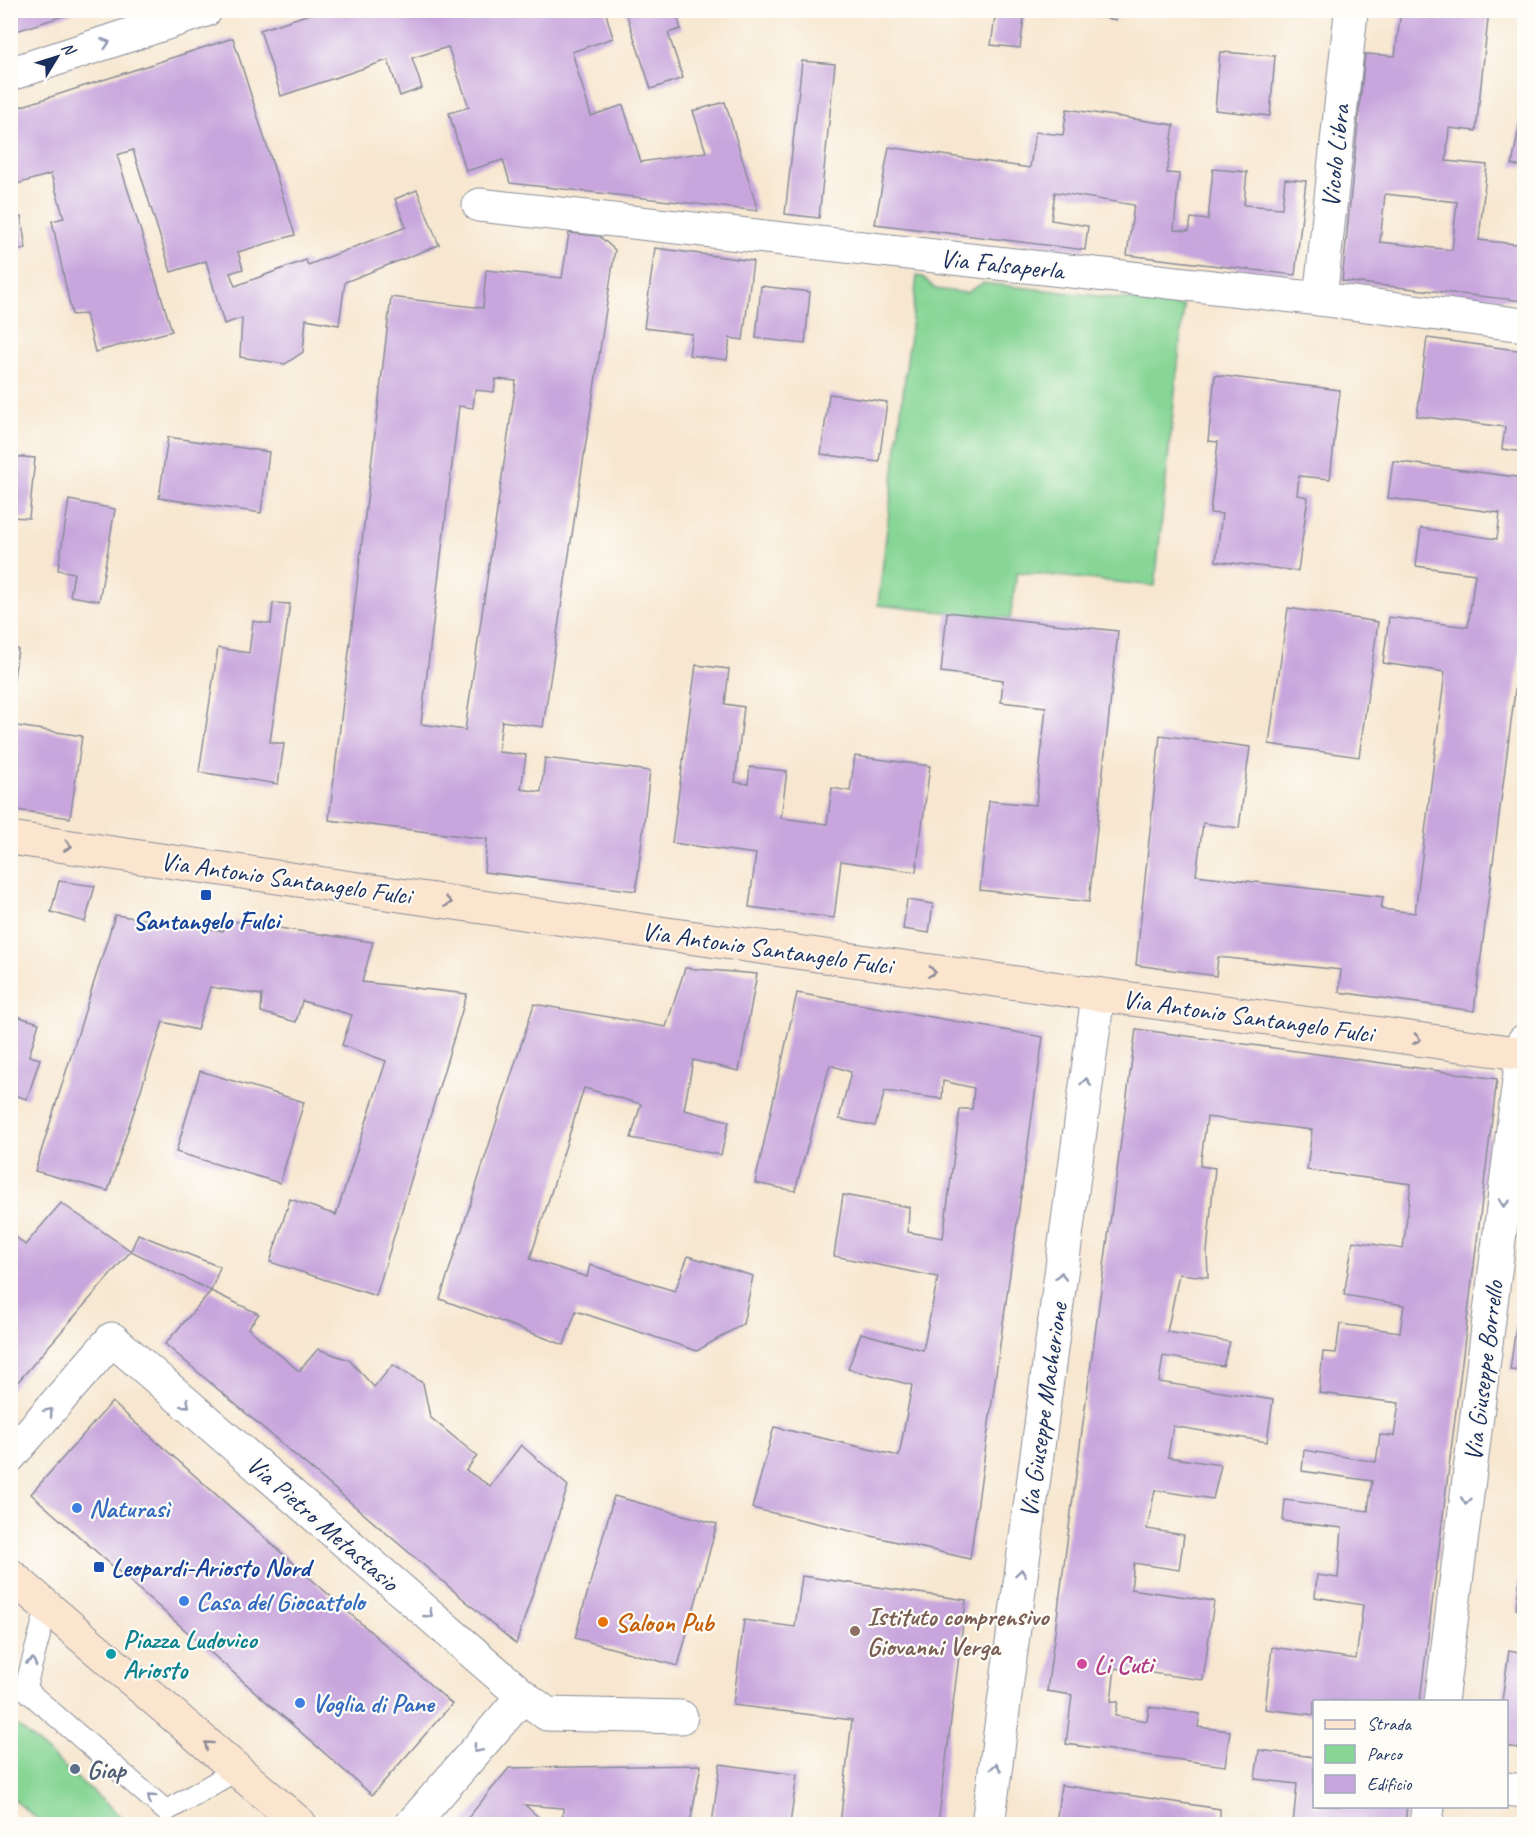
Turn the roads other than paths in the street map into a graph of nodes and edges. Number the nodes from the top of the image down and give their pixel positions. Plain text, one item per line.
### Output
1 (193, 13) edge
2 (1351, 13) dead end
3 (10, 74) edge
4 (479, 205) dead end
5 (1320, 299) junction
6 (1524, 326) edge
7 (10, 838) edge
8 (1098, 995) junction
9 (1524, 1050) edge
10 (10, 1456) edge
11 (10, 1575) edge
12 (47, 1607) junction
13 (523, 1696) junction
14 (1441, 1700) edge
15 (681, 1717) dead end
16 (237, 1770) junction
17 (1508, 1789) edge
18 (1524, 1791) edge
19 (1428, 1808) edge
20 (300, 1824) edge
21 (412, 1824) edge
22 (988, 1824) edge
23 (1426, 1824) edge

3 -> 1 street
2 - 5 street, Vicolo Libra
4 - 5 street, Via Falsaperla
5 - 6 street, Via Falsaperla
7 -> 8 street, Via Antonio Santangelo Fulci
8 -> 9 street, Via Antonio Santangelo Fulci
22 -> 8 street, Via Giuseppe Macherione
9 -> 14 street, Via Giuseppe Borrello
10 -> 13 street, Via Pietro Metastasio
11 - 12 street
16 -> 12 street
16 -> 12 lane
13 - 15 street
13 -> 21 street
16 - 20 street
17 - 18 street
19 - 23 street

